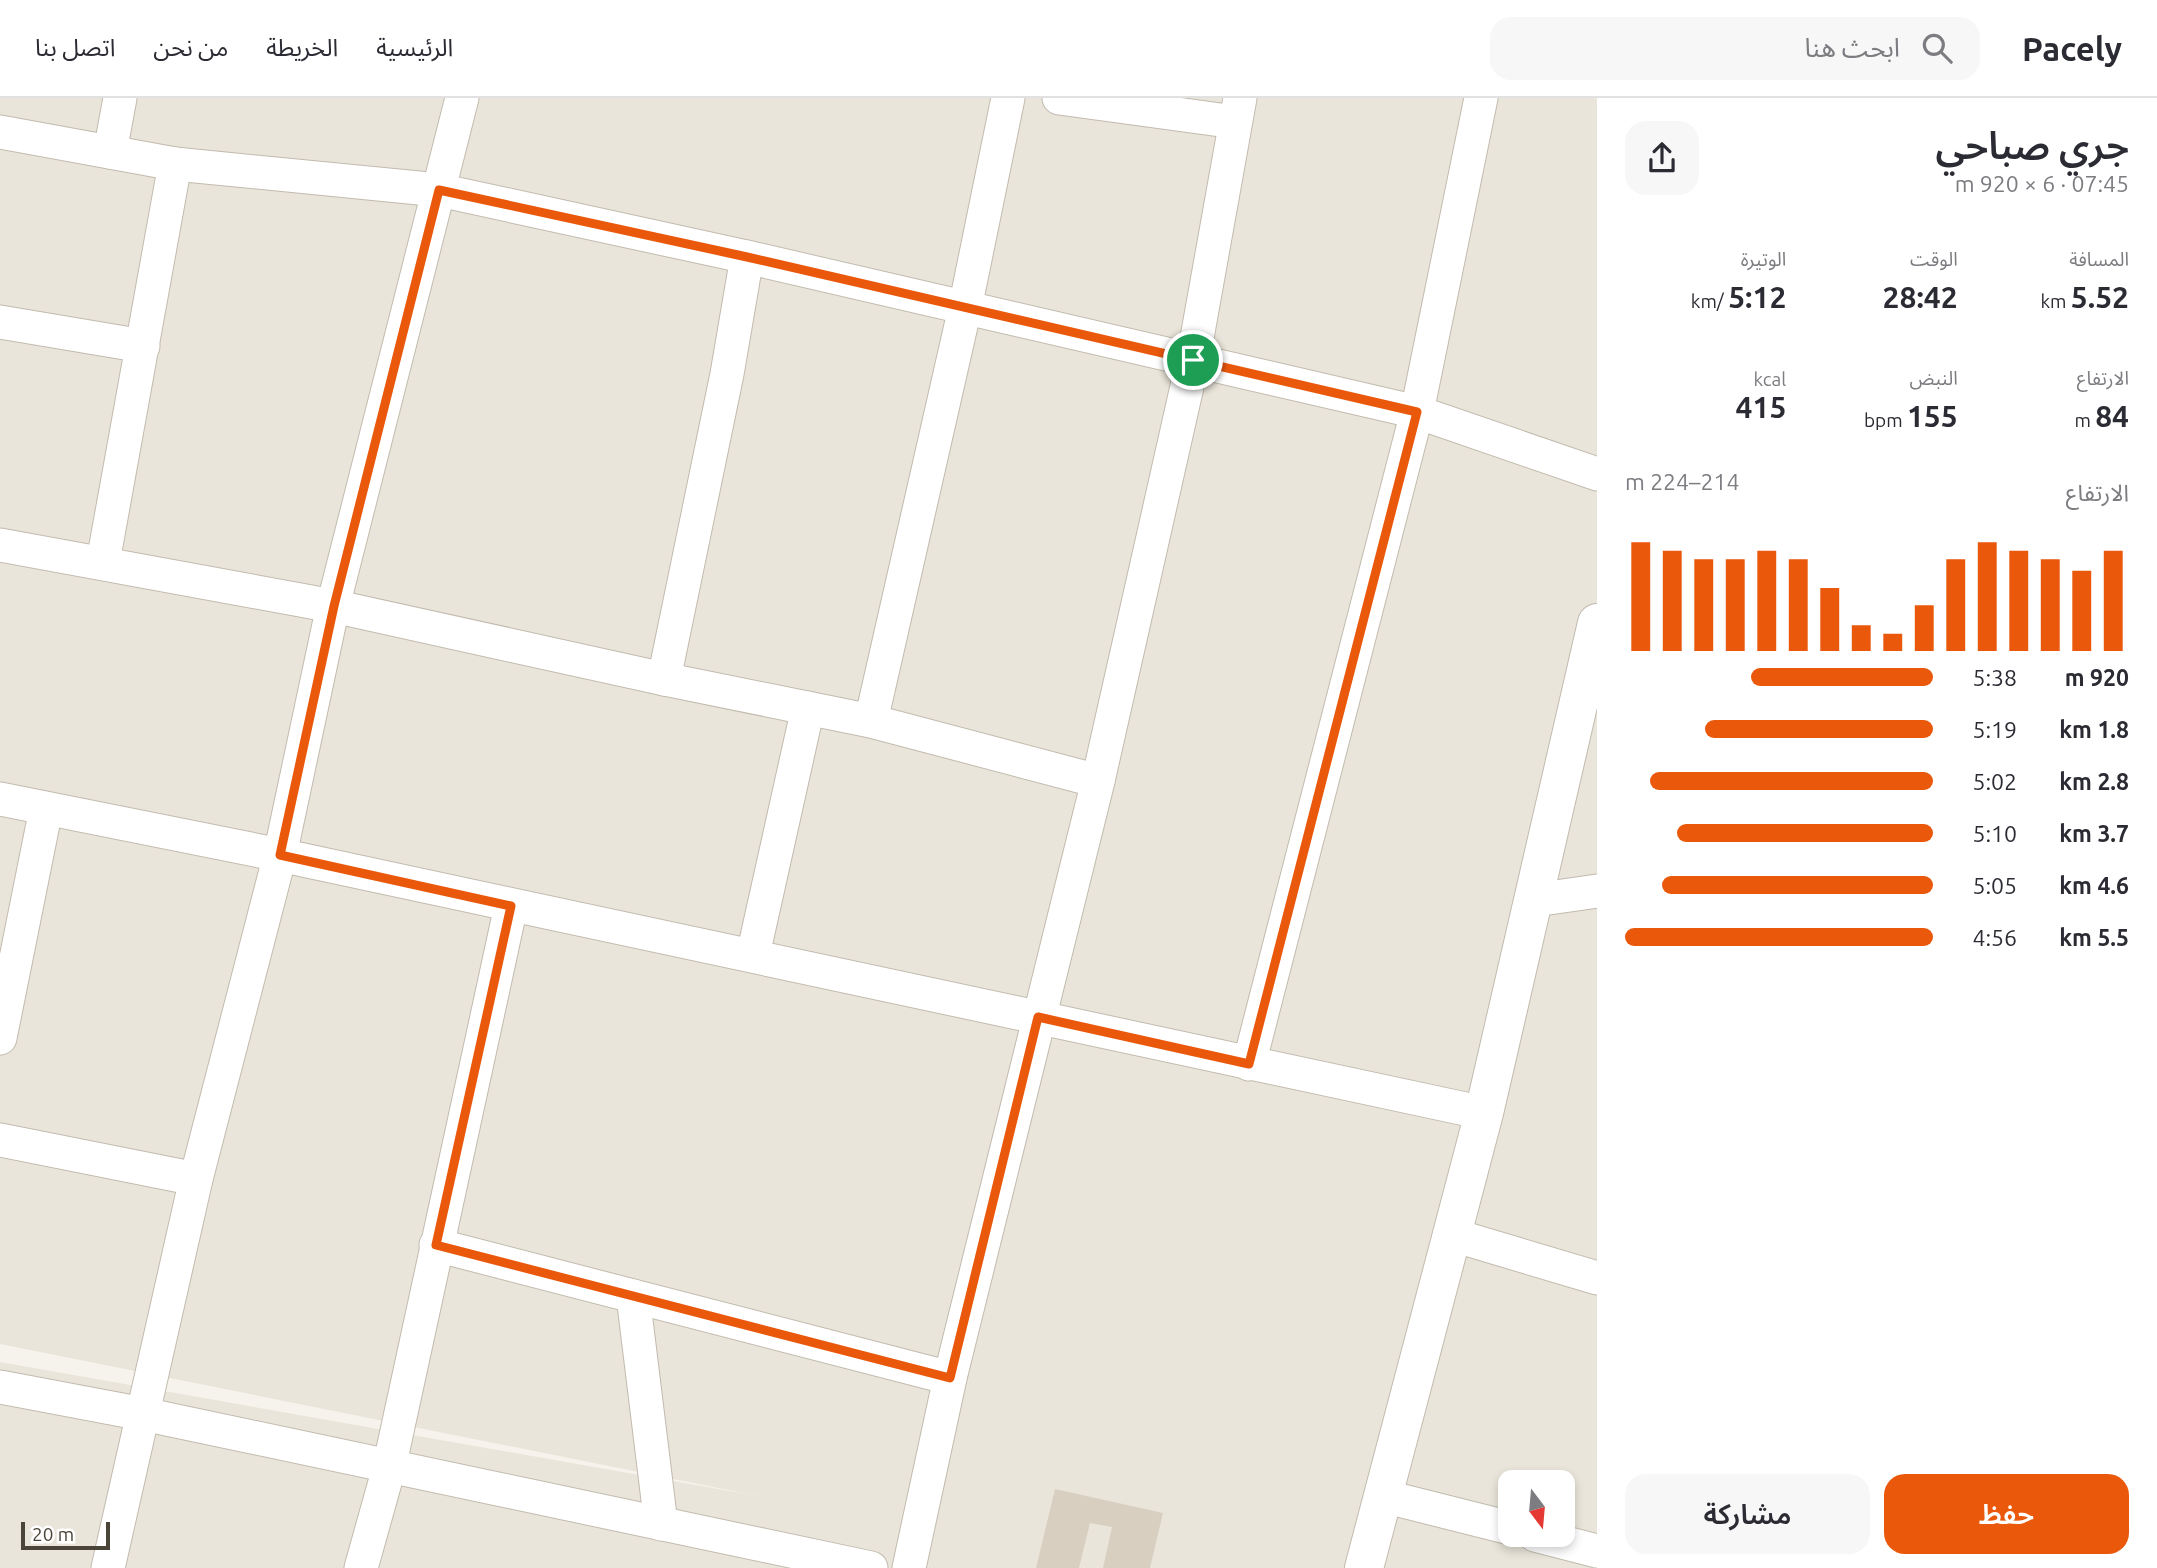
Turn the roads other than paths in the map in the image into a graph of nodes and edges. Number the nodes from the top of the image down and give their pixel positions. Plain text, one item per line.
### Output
1 (120, 98) edge
2 (462, 98) edge
3 (1008, 98) edge
4 (1059, 98) edge
5 (1481, 98) edge
6 (1238, 110) edge
7 (0, 132) edge
8 (110, 152) junction
9 (175, 164) junction
10 (439, 190) junction
11 (747, 257) junction
12 (965, 307) junction
13 (0, 322) edge
14 (143, 346) junction
15 (1193, 360) junction
16 (1417, 412) junction
17 (1597, 474) edge
18 (0, 545) edge
19 (103, 562) junction
20 (334, 606) junction
21 (1597, 623) edge
22 (664, 678) junction
23 (808, 708) junction
24 (871, 721) junction
25 (1584, 738) edge
26 (1098, 781) junction
27 (0, 799) edge
28 (46, 809) junction
29 (280, 855) junction
30 (1597, 891) edge
31 (1535, 901) junction
32 (511, 906) junction
33 (753, 956) junction
34 (1038, 1017) junction
35 (0, 1038) edge
36 (1249, 1064) junction
37 (1484, 1113) junction
38 (0, 1140) edge
39 (196, 1180) junction
40 (1453, 1235) junction
41 (436, 1245) junction
42 (1597, 1278) edge
43 (633, 1296) junction
44 (950, 1378) junction
45 (0, 1387) edge
46 (143, 1414) junction
47 (389, 1468) junction
48 (1383, 1496) junction
49 (660, 1524) junction
50 (1498, 1525) edge
51 (1575, 1545) edge
52 (1597, 1551) edge
53 (108, 1568) edge
54 (360, 1568) edge
55 (871, 1568) edge
56 (909, 1568) edge
57 (1364, 1568) edge

1 - 8 street
2 - 10 street
3 - 12 street
4 - 6 street
5 - 16 street
6 - 15 street
7 - 8 street
8 - 9 street
9 - 10 street
9 - 14 street
10 - 11 street
10 - 20 street
11 - 12 street
11 - 22 street
12 - 15 street
12 - 24 street
13 - 14 street
14 - 19 street
15 - 16 street
15 - 26 street
16 - 17 street
16 - 36 street
18 - 19 street
19 - 20 street
20 - 22 street
20 - 29 street
21 - 25 street
22 - 23 street
23 - 24 street
23 - 33 street
24 - 26 street
25 - 31 street
26 - 34 street
27 - 28 street
28 - 29 street
28 - 35 street
29 - 32 street
29 - 39 street
30 - 31 street
31 - 37 street
32 - 33 street
32 - 41 street
33 - 34 street
34 - 36 street
34 - 44 street
36 - 37 street
37 - 40 street
38 - 39 street
39 - 46 street
40 - 42 street
40 - 48 street
41 - 43 street
41 - 47 street
43 - 44 street
43 - 49 street
44 - 56 street
45 - 46 street
46 - 47 street
46 - 53 street
47 - 49 street
47 - 54 street
48 - 50 street
48 - 57 street
49 - 55 street
51 - 52 street

